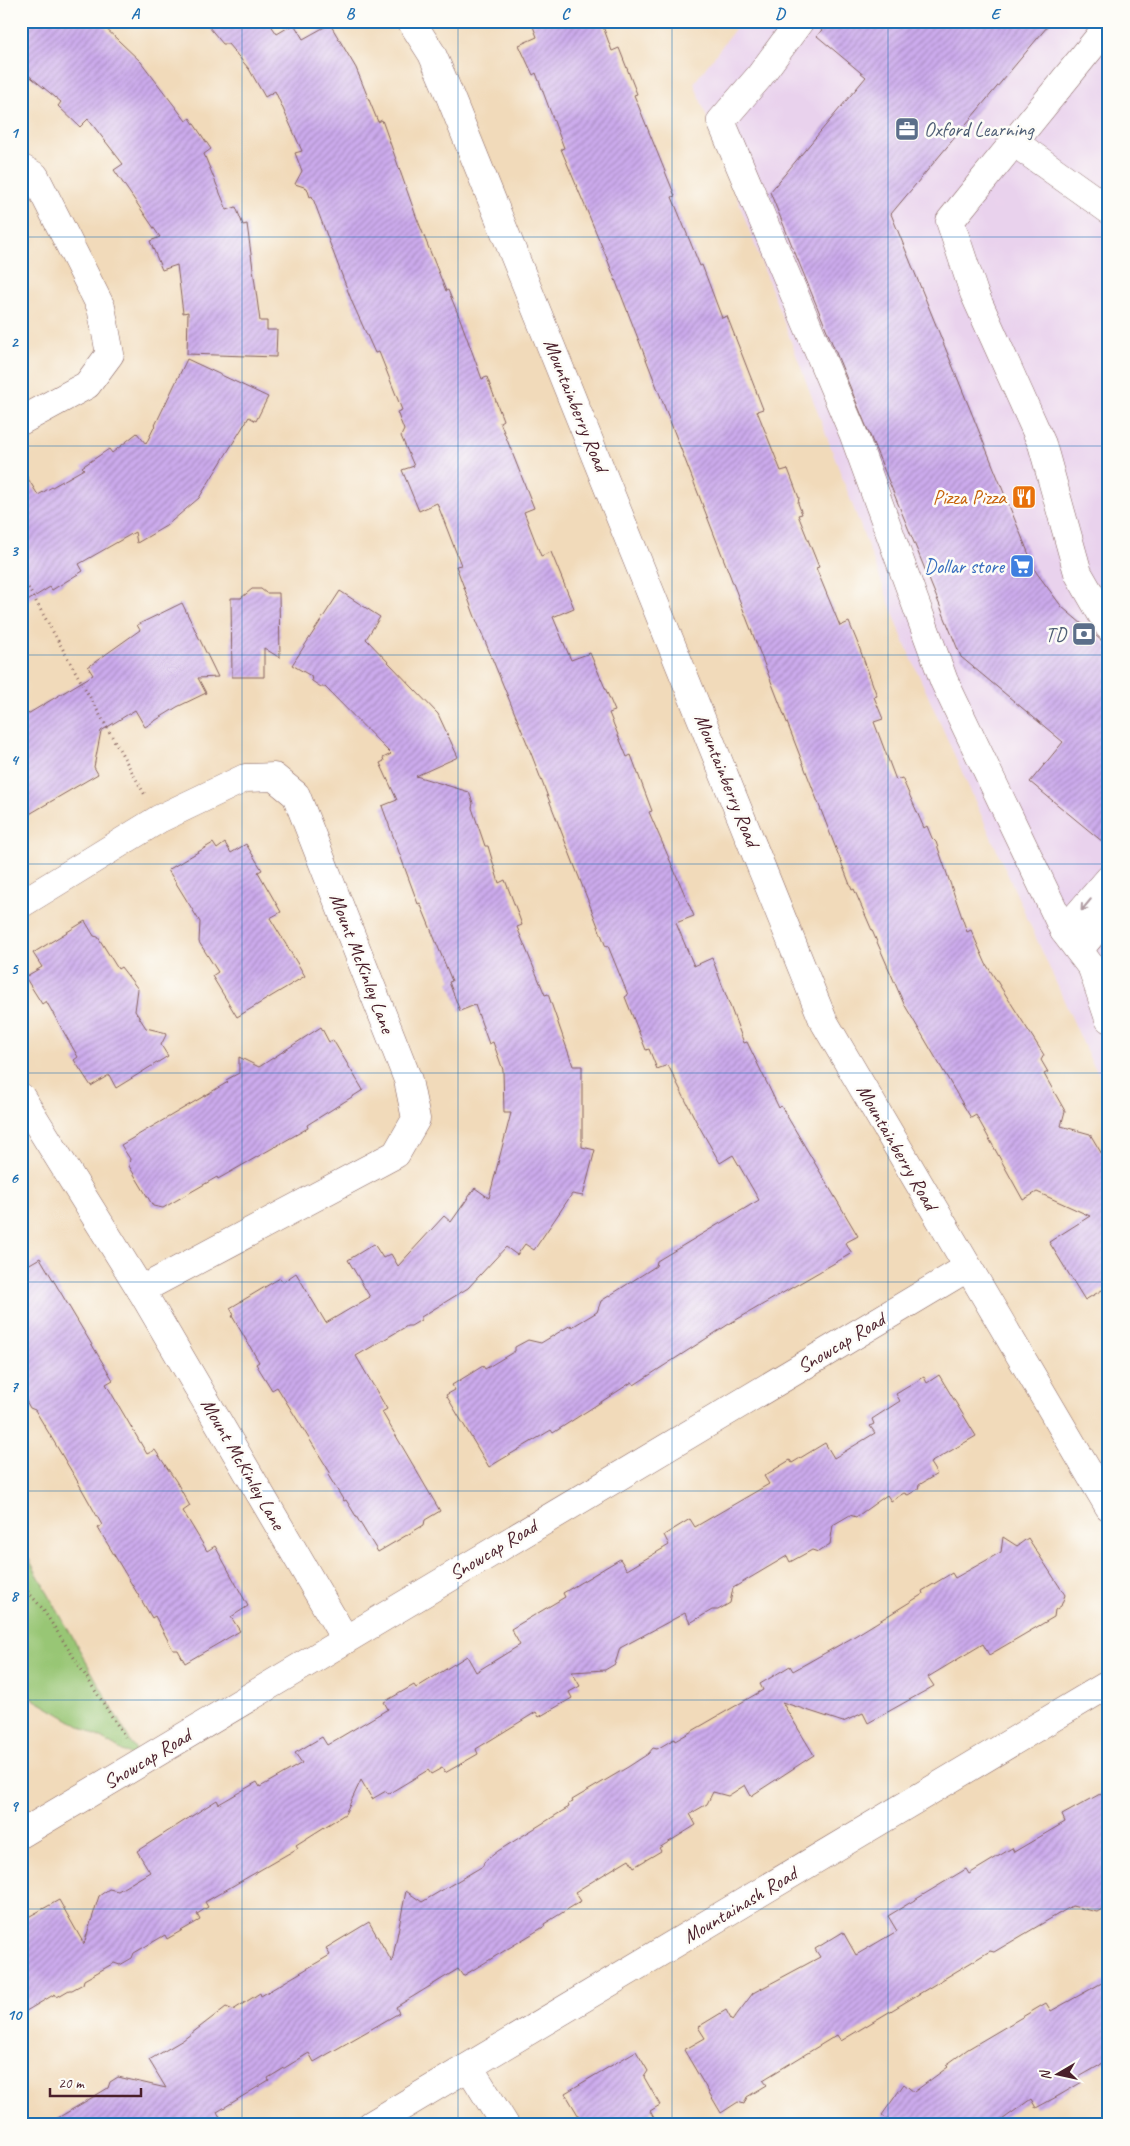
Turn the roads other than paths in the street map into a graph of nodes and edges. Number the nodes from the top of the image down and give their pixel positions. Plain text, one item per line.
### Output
1 (411, 21) edge
2 (800, 21) edge
3 (1109, 25) edge
4 (1015, 143) junction
5 (21, 168) edge
6 (1109, 210) edge
7 (21, 421) edge
8 (1109, 627) edge
9 (1109, 879) edge
10 (21, 904) edge
11 (1109, 913) edge
12 (1071, 941) junction
13 (1109, 1019) edge
14 (21, 1097) edge
15 (967, 1268) junction
16 (141, 1290) junction
17 (1109, 1507) edge
18 (345, 1639) junction
19 (1109, 1684) edge
20 (21, 1834) edge
21 (469, 2067) junction
22 (371, 2125) edge
23 (505, 2125) edge

1 - 15 street, Mountainberry Road
2 - 12 street
3 - 4 street
4 - 6 street
4 - 8 street
5 - 7 street
9 -> 12 street
10 - 16 street, Mount McKinley Lane
11 - 12 street
12 - 13 street
14 - 16 street, Mount McKinley Lane
15 - 17 street, Mountainberry Road
15 - 18 street, Snowcap Road
16 - 18 street, Mount McKinley Lane
18 - 20 street, Snowcap Road
19 - 21 street, Mountainash Road
21 - 22 street, Mountainash Road
21 - 23 street

